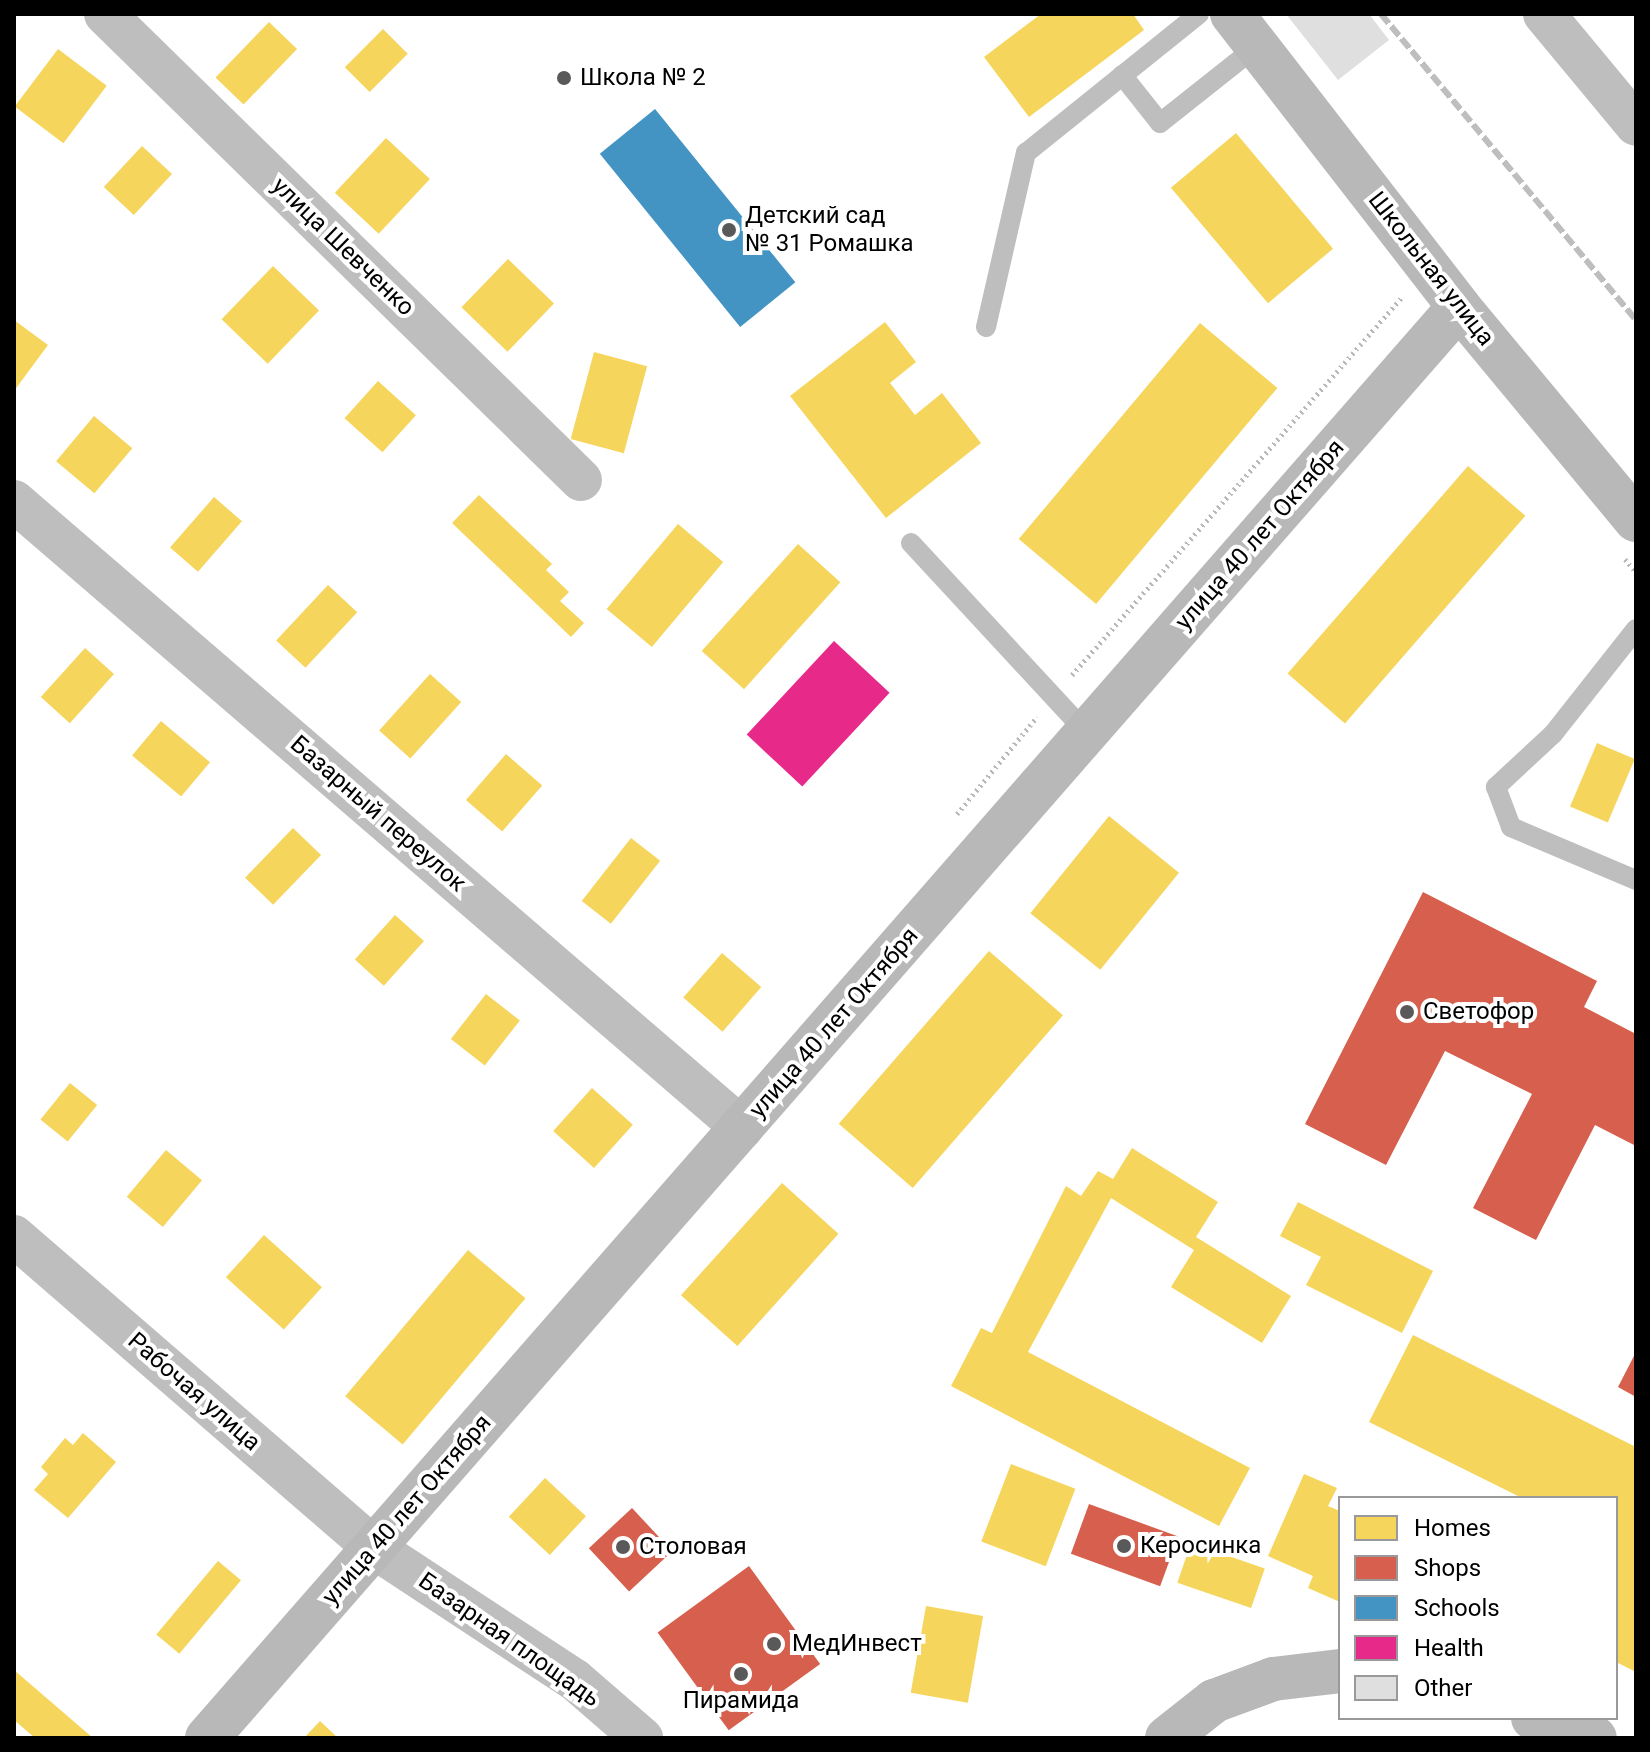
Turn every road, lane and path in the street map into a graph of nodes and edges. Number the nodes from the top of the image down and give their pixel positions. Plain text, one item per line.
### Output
1 (105, 14) edge
2 (1199, 14) edge
3 (1544, 14) edge
4 (1244, 30) edge
5 (1122, 75) junction
6 (1636, 125) edge
7 (1405, 293) dead end
8 (1459, 307) junction
9 (986, 327) dead end
10 (581, 480) dead end
11 (14, 501) edge
12 (1636, 520) edge
13 (911, 543) dead end
14 (1636, 629) edge
15 (1053, 697) junction
16 (1087, 733) junction
17 (955, 818) dead end
18 (1636, 880) edge
19 (742, 1128) junction
20 (14, 1236) edge
21 (374, 1548) junction
22 (1338, 1671) edge
23 (1539, 1720) edge
24 (207, 1738) edge
25 (642, 1738) edge
26 (1167, 1738) edge
27 (1595, 1738) edge

1 - 10 street, улица Шевченко
2 - 5 lane
3 - 6 street
4 - 5 lane
4 - 8 street, Школьная улица
5 - 9 lane
7 - 15 path
8 - 12 street, Школьная улица
8 - 16 street, улица 40 лет Октября
11 - 19 street, Базарный переулок
13 - 15 lane
14 - 18 lane
15 - 16 lane
15 - 17 path
16 - 19 street, улица 40 лет Октября
19 - 21 street, улица 40 лет Октября
20 - 21 street, Рабочая улица
21 - 24 street, улица 40 лет Октября
21 - 25 street, Базарная площадь
22 - 26 street
23 - 27 street

